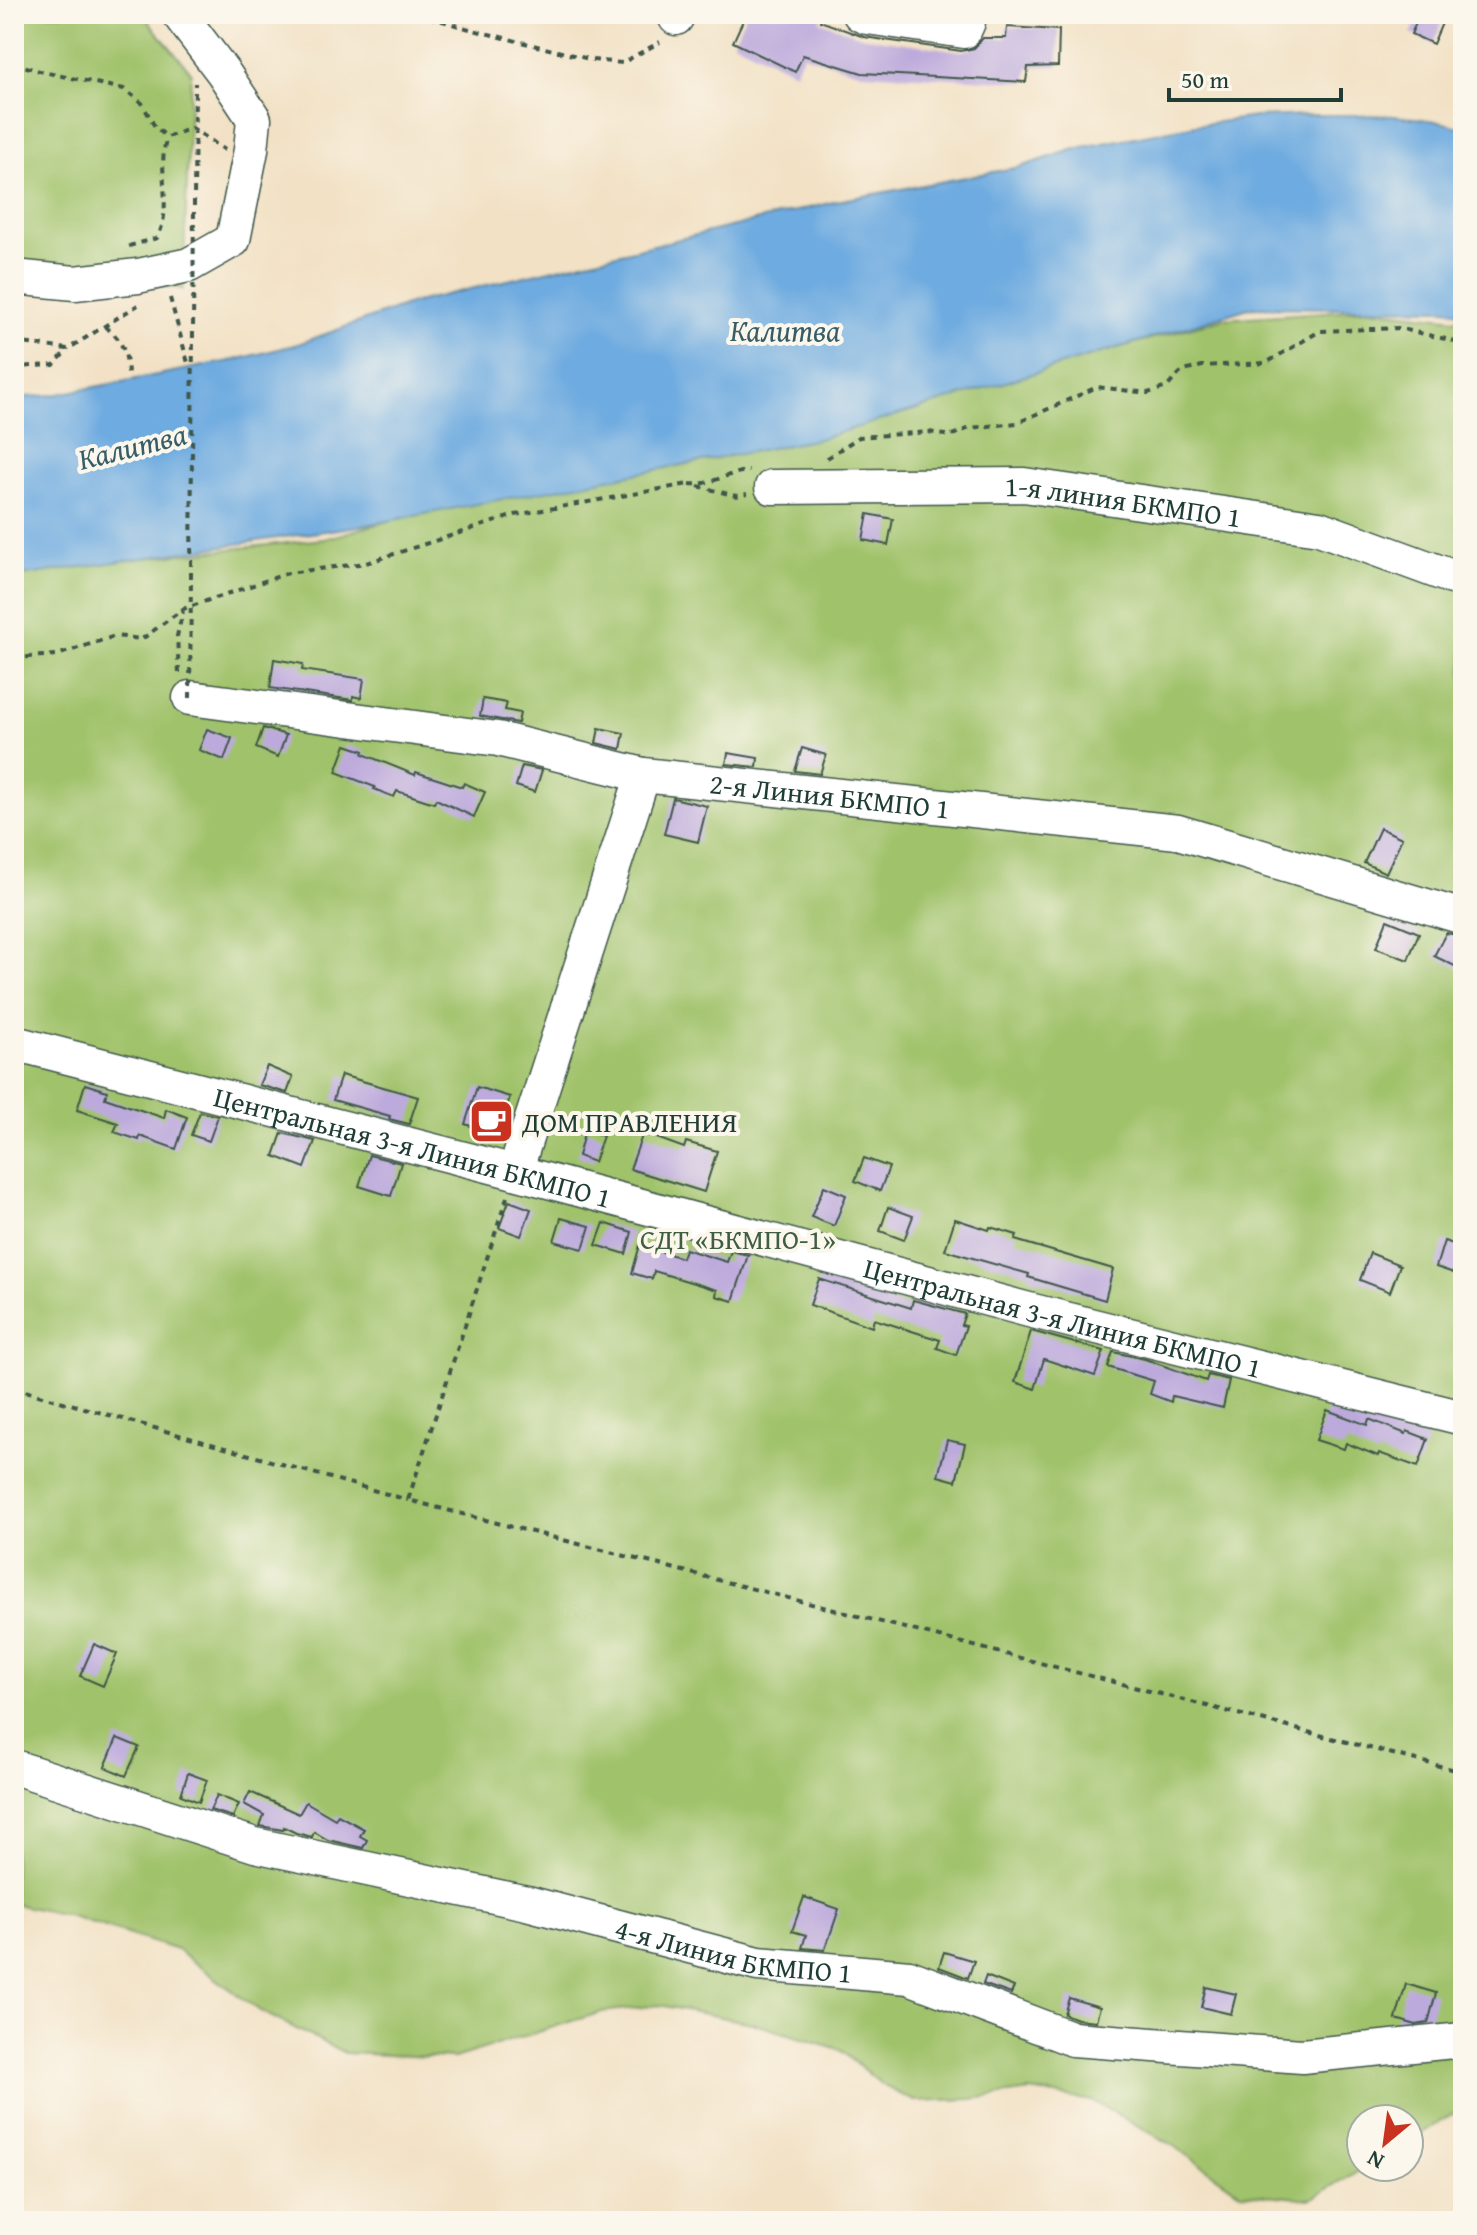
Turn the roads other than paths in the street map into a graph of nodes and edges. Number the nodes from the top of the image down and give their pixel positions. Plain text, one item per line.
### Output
1 (179, 14) edge
2 (967, 14) edge
3 (865, 15) edge
4 (24, 282) edge
5 (763, 479) road end
6 (1463, 581) edge
7 (184, 691) road end
8 (643, 775) junction
9 (1463, 917) edge
10 (14, 1043) edge
11 (515, 1172) junction
12 (1463, 1418) edge
13 (14, 1767) edge
14 (1463, 2040) edge

1 - 4 street
2 - 3 street
5 - 6 street, 1-я линия БКМПО 1
7 - 8 street, 2-я Линия БКМПО 1
8 - 9 street, 2-я Линия БКМПО 1
8 - 11 street
10 - 11 street, Центральная 3-я Линия БКМПО 1
11 - 12 street, Центральная 3-я Линия БКМПО 1
13 - 14 street, 4-я Линия БКМПО 1

